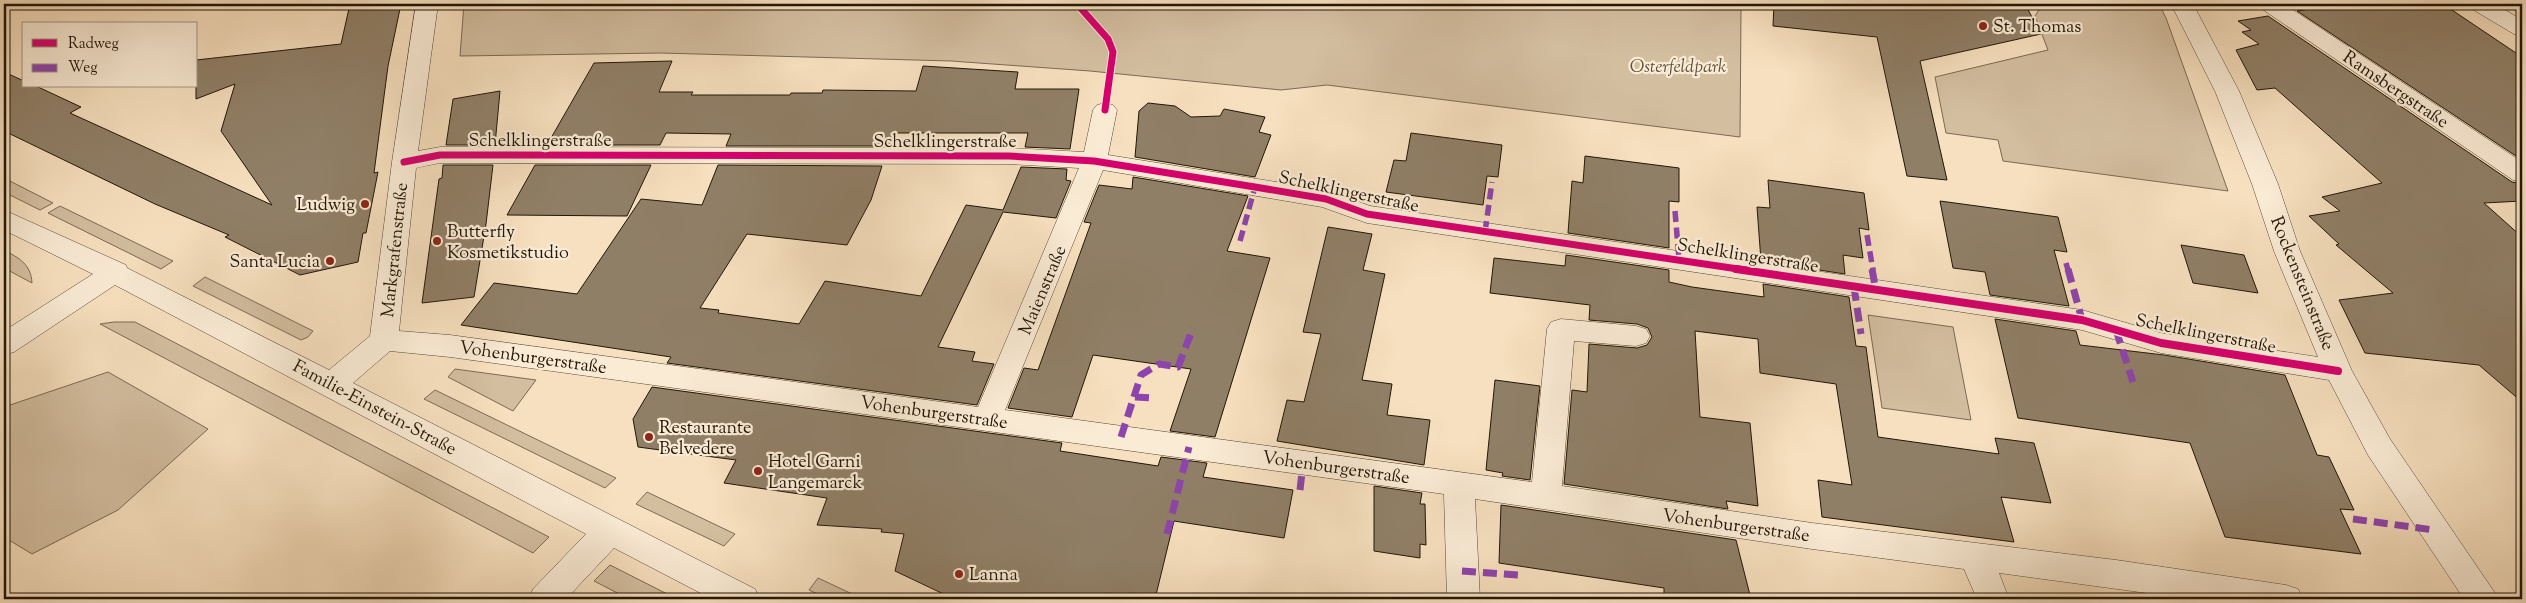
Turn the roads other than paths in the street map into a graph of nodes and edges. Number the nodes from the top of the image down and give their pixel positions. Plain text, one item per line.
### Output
1 (427, 4) edge
2 (2182, 4) edge
3 (2270, 4) edge
4 (2480, 4) edge
5 (2522, 29) edge
6 (1105, 110) dead end
7 (1094, 161) junction
8 (404, 162) junction
9 (2522, 174) edge
10 (4, 219) edge
11 (116, 272) junction
12 (1636, 336) dead end
13 (384, 340) junction
14 (4, 345) edge
15 (2338, 371) junction
16 (332, 384) junction
17 (987, 419) junction
18 (1459, 484) junction
19 (1546, 497) junction
20 (609, 532) junction
21 (1976, 557) junction
22 (2218, 594) edge
23 (545, 599) edge
24 (743, 599) edge
25 (1463, 599) edge
26 (1993, 599) edge
27 (2286, 599) edge
28 (2482, 599) edge

1 - 8 street, Markgrafenstraße
2 - 15 street, Rockensteinstraße
3 - 9 street, Ramsbergstraße
4 - 5 street
6 - 7 street, Maienstraße
7 - 8 street, Schelklingerstraße
7 - 15 street, Schelklingerstraße
7 - 17 street, Maienstraße
8 - 13 street, Markgrafenstraße
10 - 11 street, Familie-Einstein-Straße
11 - 14 street
11 - 16 street, Familie-Einstein-Straße
12 - 19 street
13 - 16 street, Markgrafenstraße
13 - 17 street, Vohenburgerstraße
15 - 28 street, Rockensteinstraße
16 - 20 street, Familie-Einstein-Straße
17 - 18 street, Vohenburgerstraße
18 - 19 street, Vohenburgerstraße
18 - 25 street
19 - 21 street, Vohenburgerstraße
20 - 23 street
20 - 24 street, Familie-Einstein-Straße
21 - 22 street, Vohenburgerstraße
21 - 26 street
22 - 27 street, Vohenburgerstraße

